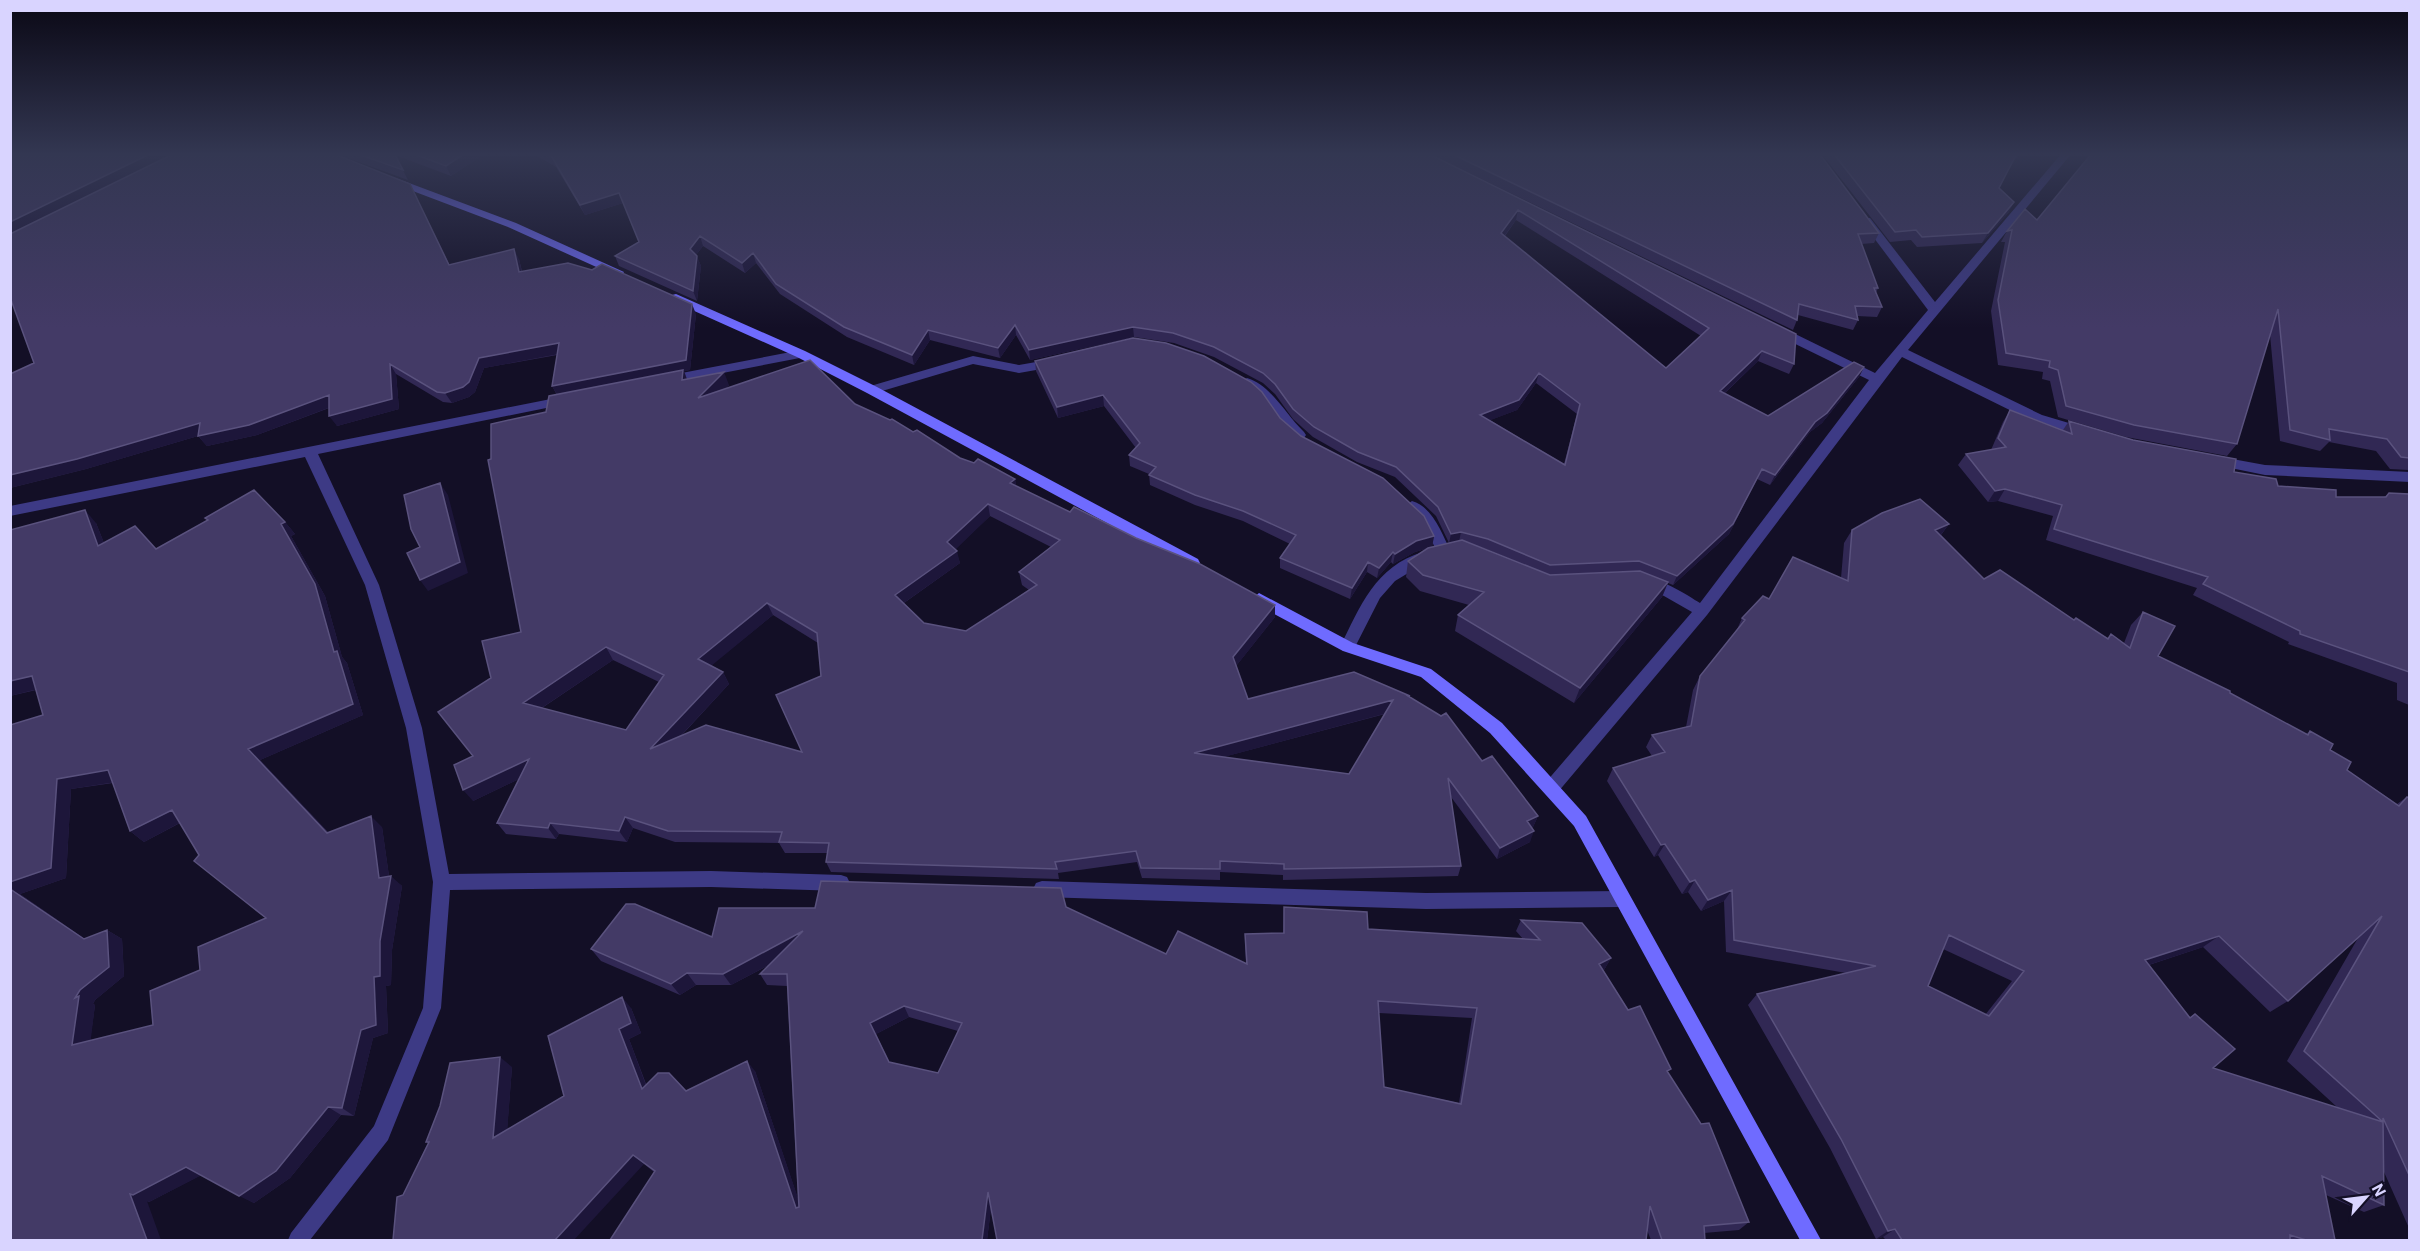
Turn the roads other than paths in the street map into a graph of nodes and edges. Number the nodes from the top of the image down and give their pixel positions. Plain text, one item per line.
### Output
1 (476, 211) edge
2 (1860, 211) edge
3 (2018, 211) edge
4 (630, 277) edge
5 (662, 292) edge
6 (1935, 310) junction
7 (1770, 326) edge
8 (1900, 351) junction
9 (801, 354) junction
10 (1072, 358) edge
11 (1234, 375) edge
12 (1877, 379) junction
13 (649, 384) edge
14 (872, 390) junction
15 (578, 397) edge
16 (2103, 437) edge
17 (1307, 442) edge
18 (309, 450) junction
19 (2206, 459) edge
20 (2409, 477) edge
21 (1402, 496) edge
22 (10, 511) edge
23 (1203, 569) edge
24 (1635, 579) edge
25 (1245, 591) edge
26 (1702, 611) junction
27 (1348, 647) junction
28 (1552, 787) junction
29 (442, 882) junction
30 (854, 883) edge
31 (1020, 888) edge
32 (1621, 899) junction
33 (298, 1240) edge
34 (1811, 1240) edge

1 - 4 street
2 - 6 street
3 - 6 street
5 - 9 street
6 - 8 street
7 - 12 street
8 - 12 street
8 - 16 street
9 - 13 street
9 - 14 street
10 - 14 street
11 - 17 street
12 - 26 street
14 - 23 street
15 - 18 street
18 - 22 street
18 - 29 street
19 - 20 street
21 - 27 street
24 - 26 street
25 - 27 street
26 - 28 street
27 - 28 street
28 - 32 street
29 - 30 street
29 - 33 street
31 - 32 street
32 - 34 street

